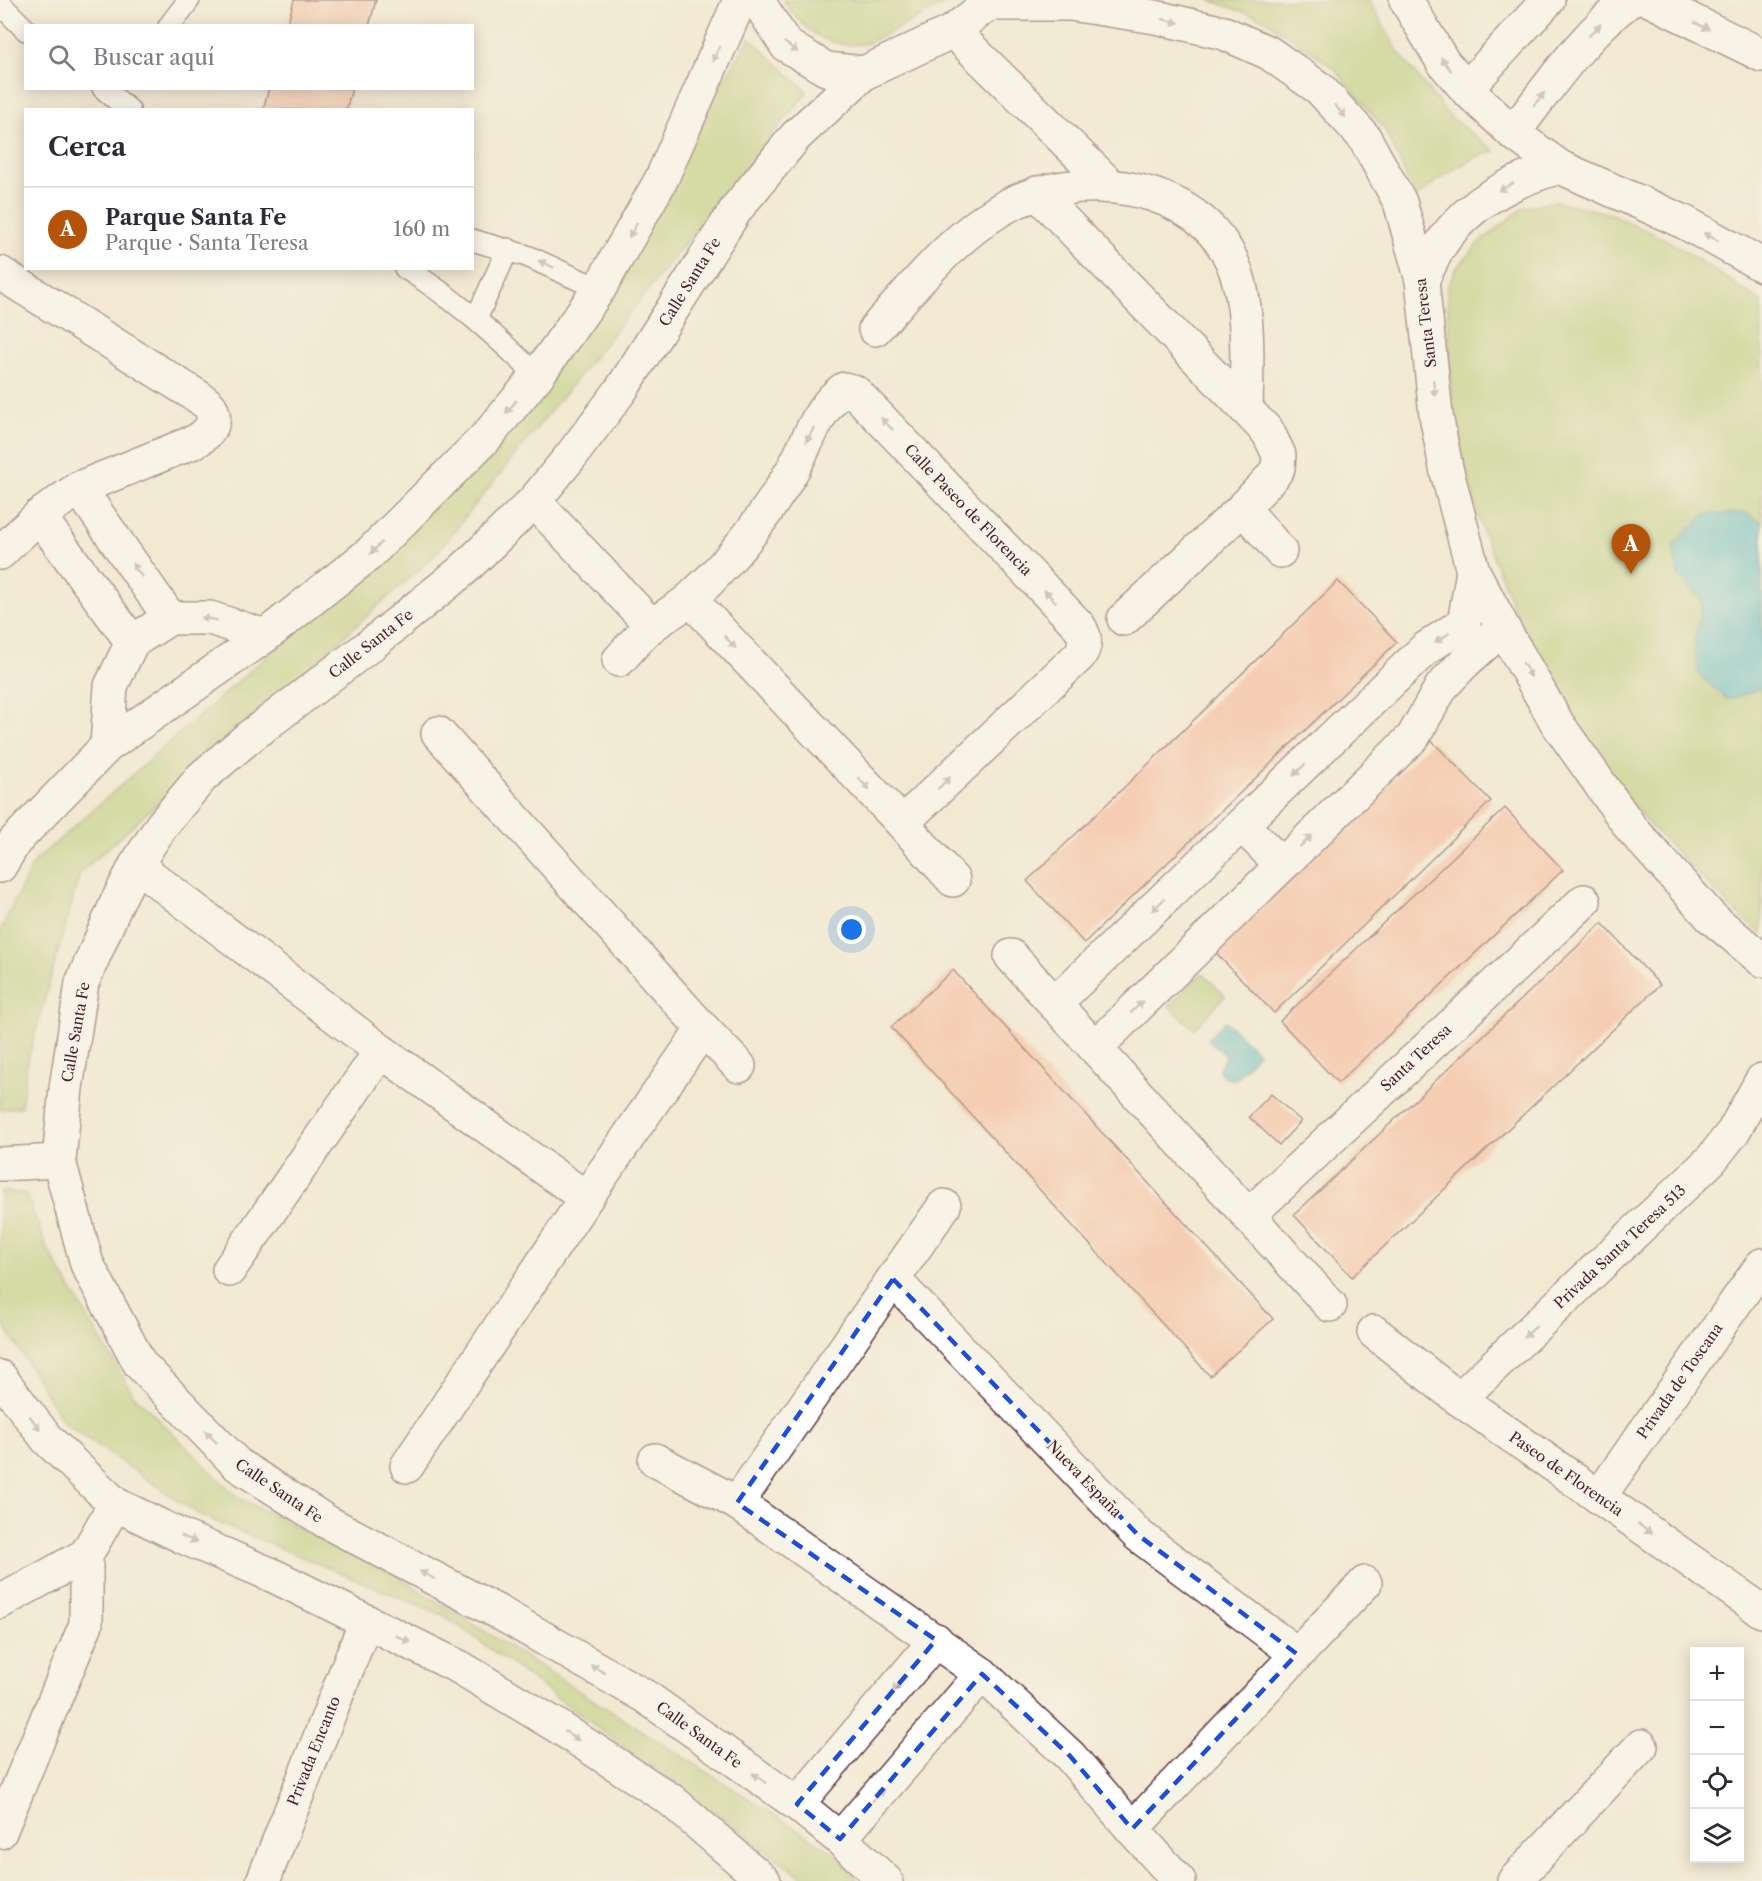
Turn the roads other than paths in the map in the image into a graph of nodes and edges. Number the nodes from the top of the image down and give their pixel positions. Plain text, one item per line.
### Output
1 (189, 0) edge
2 (740, 0) edge
3 (759, 0) edge
4 (1406, 0) edge
5 (1548, 0) edge
6 (1630, 0) edge
7 (1650, 0) edge
8 (991, 2) edge
9 (0, 4) edge
10 (171, 24) edge
11 (24, 28) edge
12 (953, 31) junction
13 (1762, 56) edge
14 (864, 74) junction
15 (1466, 89) junction
16 (110, 91) edge
17 (127, 108) edge
18 (1513, 133) junction
19 (1560, 167) junction
20 (1111, 186) junction
21 (1037, 193) junction
22 (474, 240) edge
23 (508, 249) junction
24 (1762, 265) edge
25 (408, 270) edge
26 (0, 273) edge
27 (1422, 280) junction
28 (599, 289) junction
29 (476, 319) junction
30 (875, 329) dead end
31 (537, 376) junction
32 (1246, 409) junction
33 (79, 488) junction
34 (534, 501) junction
35 (1243, 508) junction
36 (39, 516) junction
37 (1280, 551) dead end
38 (0, 553) edge
39 (1473, 571) junction
40 (690, 599) junction
41 (170, 618) junction
42 (1124, 619) dead end
43 (652, 626) junction
44 (1503, 628) junction
45 (265, 636) junction
46 (132, 642) junction
47 (619, 660) dead end
48 (438, 733) dead end
49 (106, 746) junction
50 (902, 823) junction
51 (1242, 825) junction
52 (136, 865) junction
53 (1282, 865) junction
54 (0, 866) edge
55 (952, 880) dead end
56 (1584, 901) dead end
57 (1011, 956) dead end
58 (1762, 960) edge
59 (1054, 1004) junction
60 (703, 1029) junction
61 (1095, 1048) junction
62 (381, 1052) junction
63 (739, 1066) dead end
64 (1762, 1080) edge
65 (59, 1161) junction
66 (0, 1164) edge
67 (586, 1198) junction
68 (944, 1206) dead end
69 (1248, 1216) junction
70 (1762, 1265) edge
71 (229, 1270) dead end
72 (893, 1279) junction
73 (1330, 1305) dead end
74 (1374, 1332) dead end
75 (0, 1377) edge
76 (1459, 1399) junction
77 (655, 1460) dead end
78 (407, 1466) dead end
79 (1599, 1497) junction
80 (736, 1503) junction
81 (115, 1504) junction
82 (86, 1555) junction
83 (1365, 1583) dead end
84 (0, 1602) edge
85 (1762, 1611) edge
86 (366, 1621) junction
87 (936, 1640) junction
88 (1297, 1654) junction
89 (982, 1674) junction
90 (1641, 1746) dead end
91 (797, 1804) junction
92 (1132, 1829) junction
93 (0, 1832) edge
94 (840, 1839) junction
95 (263, 1881) edge
96 (764, 1881) edge
97 (886, 1881) edge
98 (1179, 1881) edge
99 (1514, 1881) edge

1 - 10 lane
2 -> 28 street
3 -> 14 street
15 -> 4 street
5 - 15 street
18 -> 6 street
7 -> 13 street
8 - 12 street, Calle Santa Fe
8 -> 27 street, Santa Teresa
9 - 11 lane
12 - 14 street, Calle Santa Fe
12 - 20 street
14 - 34 street, Calle Santa Fe
15 - 18 street
16 - 17 lane
18 - 19 street
24 -> 19 street
19 -> 27 street
20 - 21 street
20 - 32 street
21 - 30 street
21 - 32 street
22 - 23 lane
28 -> 23 lane
23 - 29 lane
25 - 29 lane
26 - 33 street
27 -> 39 street, Santa Teresa
28 - 31 street
29 - 31 lane
31 -> 45 street
32 - 35 street
33 - 36 street
41 -> 33 street
34 - 43 street
34 - 52 street, Calle Santa Fe
35 - 37 street
35 - 42 street
36 - 38 street
36 - 46 street
39 - 44 street, Santa Teresa
39 -> 51 street, Santa Teresa
40 - 43 street, Calle Paseo de Florencia
40 -> 50 street
50 -> 40 street, Calle Paseo de Florencia
45 -> 41 street
41 - 46 street
43 - 47 street, Calle Paseo de Florencia
53 -> 44 street
44 -> 58 street, Santa Teresa
45 - 49 street
46 - 49 street
48 - 60 street
49 - 54 street
50 - 55 street
51 - 53 street
51 -> 59 street, Santa Teresa
52 - 62 street
52 - 65 street, Calle Santa Fe
61 -> 53 street
56 - 69 street, Santa Teresa
57 - 59 street
59 - 61 street
60 - 63 street
60 - 67 street
61 - 69 street
62 - 67 street
62 - 71 street
64 -> 76 street, Privada Santa Teresa 513
65 - 66 street
91 -> 65 street, Calle Santa Fe
67 - 78 street
68 - 72 street
69 - 73 street
70 - 79 street, Privada de Toscana
72 - 80 street
72 - 88 street, Nueva España
74 - 76 street, Paseo de Florencia
75 -> 81 street
76 - 79 street, Paseo de Florencia
77 - 80 street
79 -> 85 street, Paseo de Florencia
80 - 87 street
81 - 82 street
81 -> 86 street
82 - 84 street
82 - 93 street
83 - 88 street
86 - 95 street, Privada Encanto
86 -> 96 street
87 - 89 street
87 -> 91 street
88 - 92 street
89 - 92 street
94 -> 89 street
90 - 99 street
91 - 94 street, Calle Santa Fe
92 - 98 street
94 - 97 street, Calle Santa Fe

